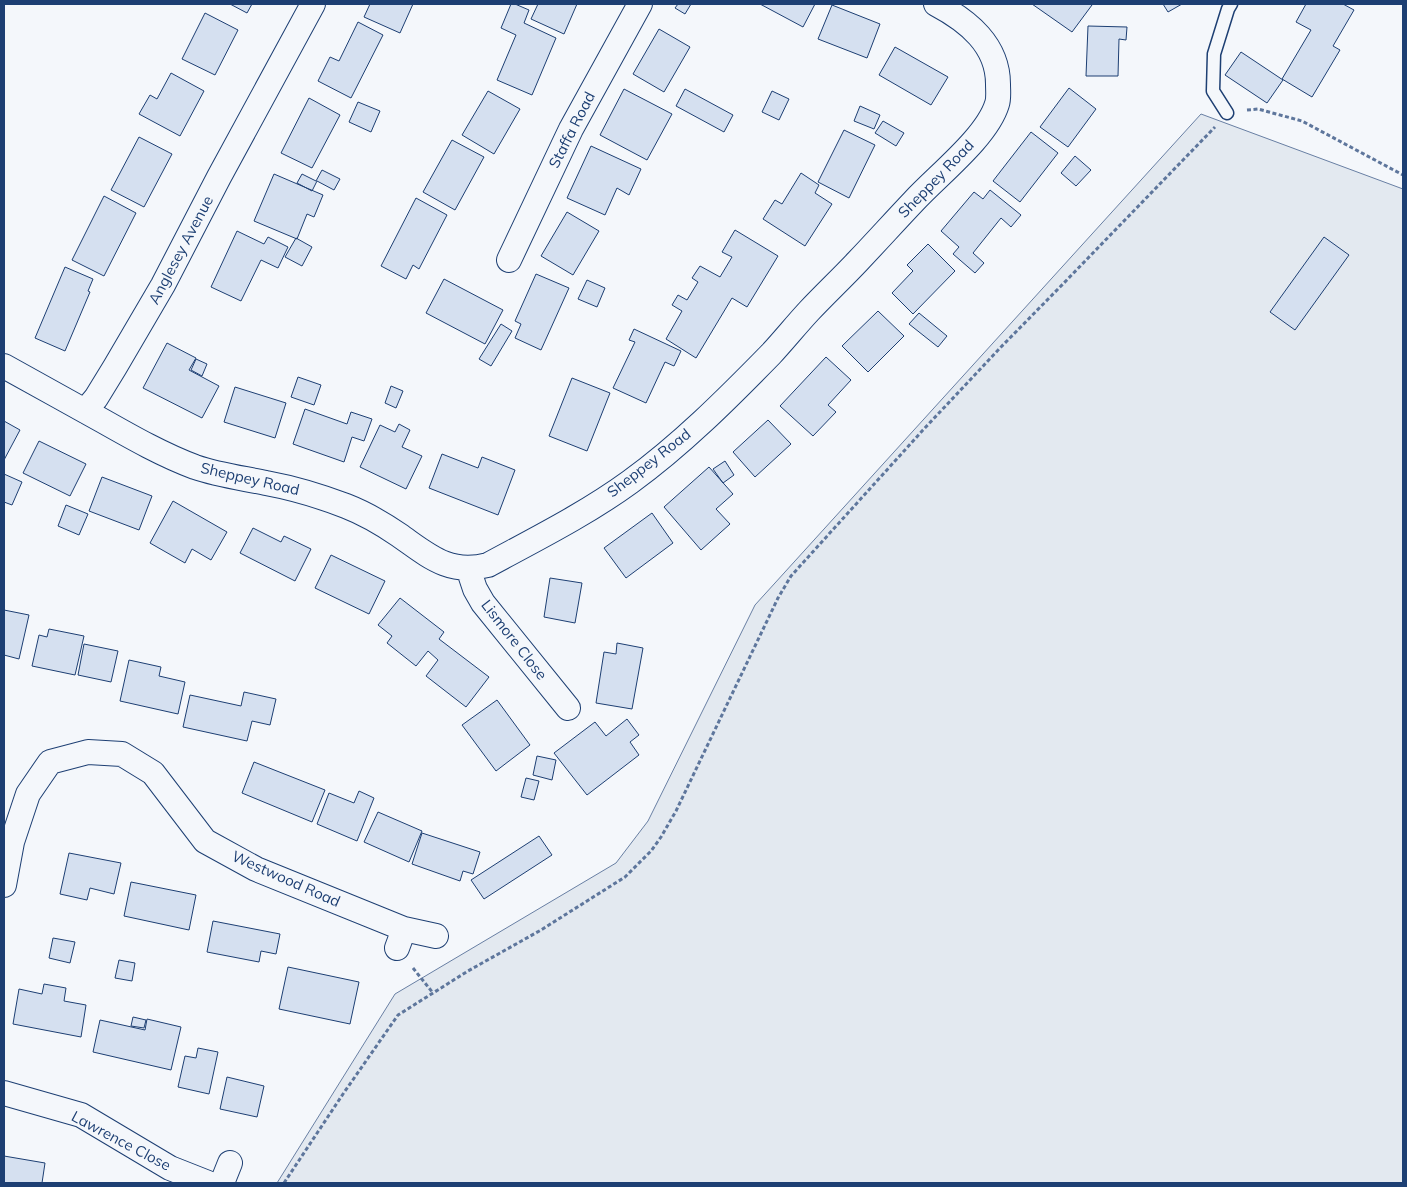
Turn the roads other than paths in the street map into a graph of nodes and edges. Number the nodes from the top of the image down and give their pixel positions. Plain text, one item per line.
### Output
1 (314, 4) edge
2 (640, 4) edge
3 (936, 4) edge
4 (1231, 4) edge
5 (1227, 112) road end
6 (509, 260) dead end
7 (4, 366) edge
8 (85, 411) junction
9 (468, 568) junction
10 (568, 708) dead end
11 (4, 885) edge
12 (436, 936) dead end
13 (4, 1093) edge
14 (208, 1183) edge

1 - 8 street, Anglesey Avenue
2 - 6 street, Staffa Road
3 - 9 street, Sheppey Road
4 - 5 lane
7 - 8 street
8 - 9 street, Sheppey Road
9 - 10 street, Lismore Close
11 - 12 street, Westwood Road
13 - 14 street, Lawrence Close

